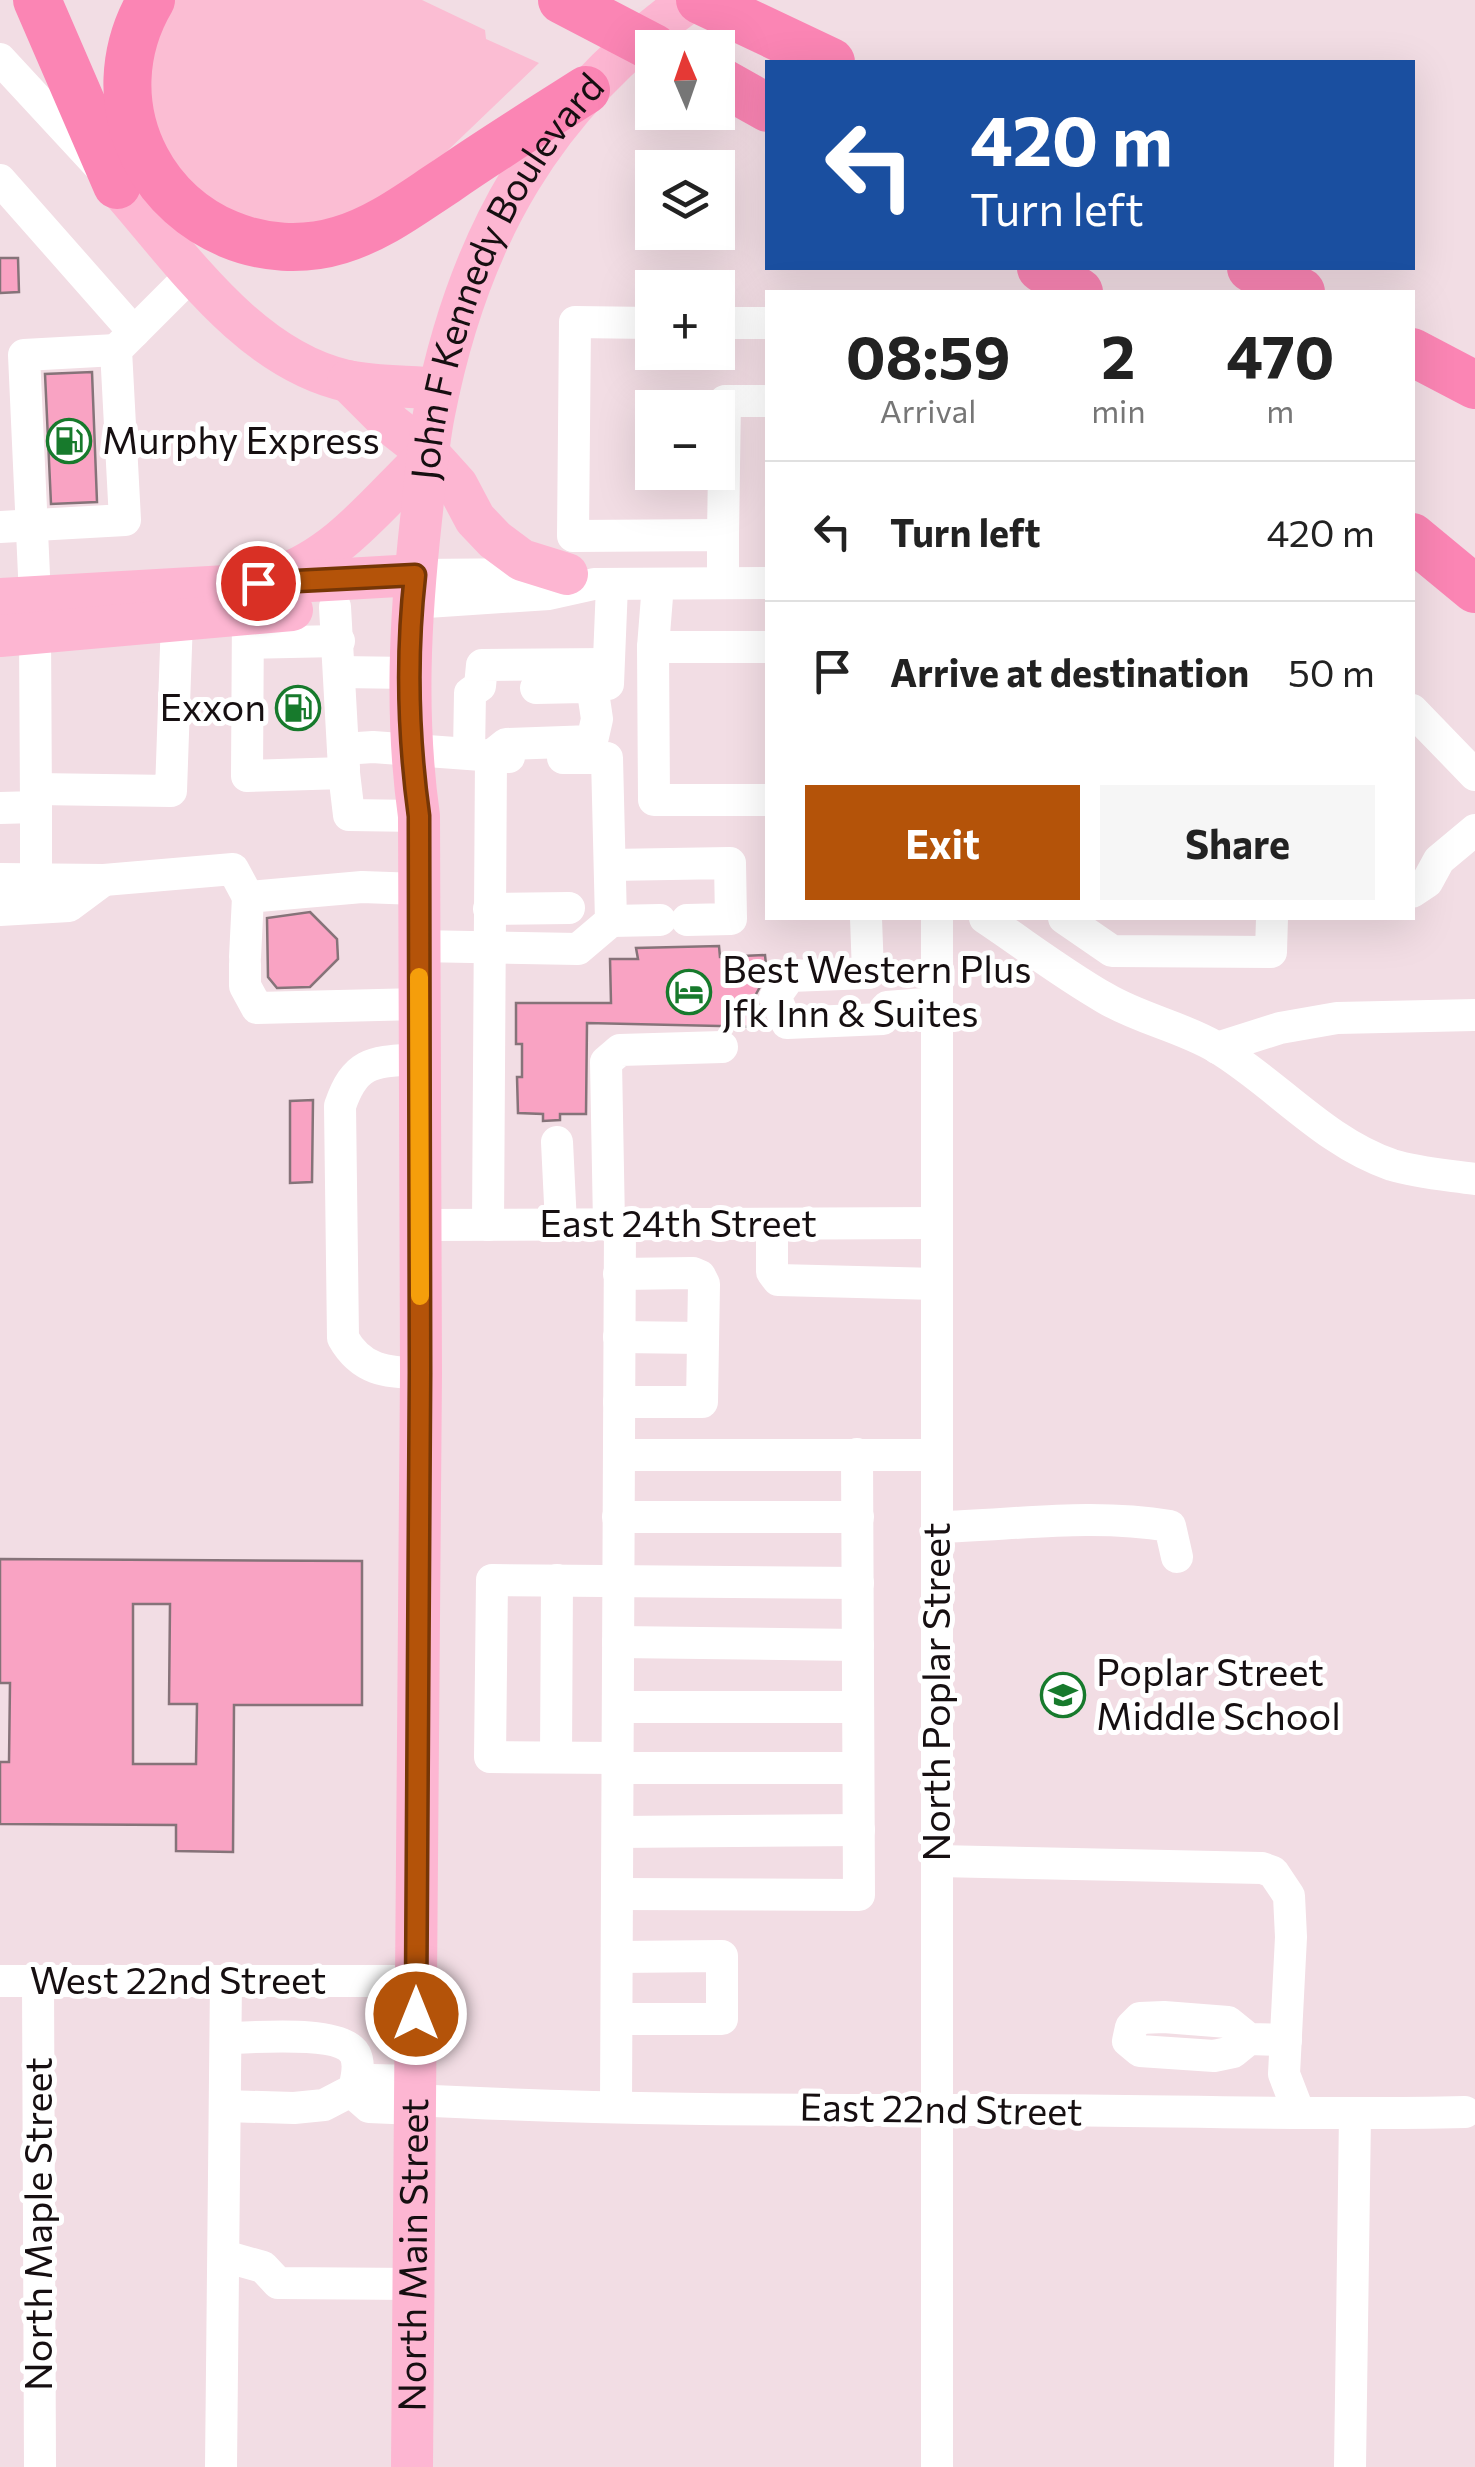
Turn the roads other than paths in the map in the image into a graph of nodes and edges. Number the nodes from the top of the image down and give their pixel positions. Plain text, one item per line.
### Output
1 (37, 0) edge
2 (151, 0) edge
3 (562, 0) edge
4 (691, 0) edge
5 (700, 0) edge
6 (635, 38) edge
7 (0, 59) edge
8 (827, 60) edge
9 (586, 90) junction
10 (735, 90) edge
11 (765, 106) edge
12 (0, 180) edge
13 (116, 185) junction
14 (1044, 270) edge
15 (1255, 270) edge
16 (194, 272) junction
17 (1076, 290) edge
18 (1297, 290) edge
19 (635, 323) edge
20 (735, 323) edge
21 (765, 323) edge
22 (1415, 331) edge
23 (125, 341) junction
24 (1475, 349) edge
25 (1415, 354) edge
26 (348, 381) junction
27 (1475, 385) edge
28 (439, 389) junction
29 (765, 400) edge
30 (429, 454) junction
31 (15, 526) edge
32 (723, 535) junction
33 (1415, 539) edge
34 (586, 570) junction
35 (765, 583) edge
36 (409, 584) junction
37 (658, 584) junction
38 (723, 584) junction
39 (1475, 589) edge
40 (251, 613) junction
41 (18, 616) edge
42 (177, 619) junction
43 (338, 640) junction
44 (653, 647) junction
45 (765, 647) edge
46 (608, 664) junction
47 (410, 673) junction
48 (480, 686) junction
49 (1415, 713) edge
50 (410, 750) junction
51 (480, 755) junction
52 (608, 758) junction
53 (344, 761) junction
54 (1475, 775) edge
55 (37, 798) junction
56 (765, 800) edge
57 (0, 808) edge
58 (419, 816) junction
59 (1475, 830) edge
60 (610, 865) junction
61 (36, 878) junction
62 (0, 879) edge
63 (104, 880) junction
64 (418, 889) junction
65 (1415, 890) edge
66 (248, 897) junction
67 (568, 908) dead end
68 (0, 910) edge
69 (489, 910) junction
70 (866, 920) edge
71 (937, 920) edge
72 (988, 920) edge
73 (1067, 920) edge
74 (1272, 920) edge
75 (611, 921) junction
76 (418, 946) junction
77 (489, 948) junction
78 (937, 1003) junction
79 (419, 1004) junction
80 (1475, 1015) edge
81 (722, 1047) dead end
82 (1217, 1048) junction
83 (420, 1060) junction
84 (556, 1142) dead end
85 (1475, 1179) edge
86 (938, 1223) junction
87 (560, 1224) junction
88 (614, 1224) junction
89 (772, 1224) junction
90 (419, 1225) junction
91 (488, 1225) junction
92 (620, 1274) junction
93 (938, 1284) junction
94 (619, 1337) junction
95 (703, 1338) junction
96 (420, 1373) junction
97 (619, 1402) junction
98 (858, 1454) junction
99 (618, 1455) junction
100 (938, 1455) junction
101 (618, 1517) junction
102 (858, 1517) junction
103 (938, 1527) junction
104 (1177, 1558) dead end
105 (558, 1580) junction
106 (618, 1580) junction
107 (858, 1583) junction
108 (618, 1642) junction
109 (858, 1645) junction
110 (618, 1707) junction
111 (858, 1707) junction
112 (556, 1758) junction
113 (618, 1763) junction
114 (858, 1768) junction
115 (859, 1830) junction
116 (618, 1832) junction
117 (938, 1861) junction
118 (618, 1894) junction
119 (617, 1957) junction
120 (226, 1980) junction
121 (0, 1981) edge
122 (38, 1981) junction
123 (416, 1981) junction
124 (617, 2020) junction
125 (226, 2038) junction
126 (1250, 2039) dead end
127 (1286, 2040) junction
128 (353, 2092) junction
129 (416, 2096) junction
130 (226, 2106) junction
131 (616, 2106) junction
132 (938, 2110) junction
133 (1465, 2112) dead end
134 (1299, 2113) junction
135 (1354, 2115) junction
136 (224, 2256) junction
137 (414, 2284) junction
138 (40, 2467) edge
139 (221, 2467) edge
140 (412, 2467) edge
141 (937, 2467) edge
142 (1350, 2467) edge

1 - 13 highway
2 - 9 highway
3 - 6 highway
4 - 9 main road, John F Kennedy Boulevard
5 - 8 highway
7 - 13 street
9 - 28 main road, John F Kennedy Boulevard
10 - 11 highway
12 - 23 street
13 - 16 main road
14 - 17 highway
15 - 18 highway
16 - 23 street
16 - 26 main road
19 - 34 street
20 - 21 street
22 - 24 highway
23 - 31 street
23 - 31 street
25 - 27 highway
26 - 28 main road
26 - 30 main road
28 - 30 main road, John F Kennedy Boulevard
29 - 32 street
30 - 34 main road
30 - 36 main road, John F Kennedy Boulevard
30 - 40 main road
31 - 41 street
32 - 34 street
32 - 38 street
33 - 39 highway
34 - 36 street
34 - 37 street
34 - 46 street
35 - 38 street
36 - 40 main road
36 - 43 main road
36 - 47 main road, North Main Street
37 - 38 street
37 - 44 street
40 - 41 main road
40 - 42 main road
40 - 43 main road
40 - 53 street
41 - 42 main road
41 - 55 street
42 - 55 street
43 - 47 street
43 - 53 street
44 - 45 street
44 - 56 street
46 - 48 street
46 - 52 street
47 - 50 main road, North Main Street
48 - 51 street
48 - 51 street
49 - 54 street
50 - 51 street
50 - 53 street
50 - 58 main road, North Main Street
51 - 52 street
51 - 69 street
52 - 60 street
53 - 58 street
55 - 57 street
55 - 61 street
58 - 64 main road, North Main Street
59 - 65 street
60 - 75 street
60 - 75 street
61 - 62 street
61 - 63 street
63 - 66 street
63 - 68 street
64 - 66 street
64 - 76 main road, North Main Street
66 - 79 street
67 - 69 street
69 - 77 street
70 - 78 street
71 - 78 street, North Poplar Street
72 - 82 street
73 - 74 street
75 - 77 street
76 - 77 street
76 - 79 main road, North Main Street
77 - 91 street
78 - 86 street, North Poplar Street
79 - 83 main road, North Main Street
80 - 82 street
81 - 88 street
82 - 85 street
83 - 90 main road, North Main Street
83 - 96 street
84 - 87 street
86 - 89 street, East 24th Street
86 - 93 street, North Poplar Street
87 - 88 street, East 24th Street
87 - 91 street, East 24th Street
88 - 89 street, East 24th Street
88 - 92 street
89 - 93 street
90 - 91 street, East 24th Street
90 - 96 main road, North Main Street
92 - 94 street
92 - 95 street
93 - 100 street, North Poplar Street
94 - 95 street
94 - 97 street
95 - 97 street
96 - 123 main road, North Main Street
97 - 99 street
98 - 99 street
98 - 100 street
98 - 102 street
99 - 101 street
100 - 103 street, North Poplar Street
101 - 102 street
101 - 106 street
102 - 107 street
103 - 104 street
103 - 117 street, North Poplar Street
105 - 106 street
105 - 112 street
105 - 112 street
106 - 107 street
106 - 108 street
107 - 109 street
108 - 109 street
108 - 110 street
109 - 111 street
110 - 111 street
110 - 113 street
111 - 114 street
112 - 113 street
113 - 114 street
113 - 116 street
114 - 115 street
115 - 116 street
115 - 118 street
116 - 118 street
117 - 127 street
117 - 132 street, North Poplar Street
118 - 119 street
119 - 124 street
119 - 124 street
120 - 122 street, West 22nd Street
120 - 123 street, West 22nd Street
120 - 125 street
121 - 122 street, West 22nd Street
122 - 138 street, North Maple Street
123 - 129 main road, North Main Street
124 - 131 street
125 - 128 street
125 - 130 street
126 - 127 street
127 - 134 street
128 - 129 street, East 22nd Street
128 - 130 street
129 - 131 street, East 22nd Street
129 - 137 main road, North Main Street
130 - 136 street
131 - 132 street, East 22nd Street
132 - 134 street, East 22nd Street
132 - 141 street, North Poplar Street
133 - 135 street, East 22nd Street
134 - 135 street, East 22nd Street
135 - 142 street
136 - 137 street
136 - 139 street
137 - 140 main road, North Main Street

